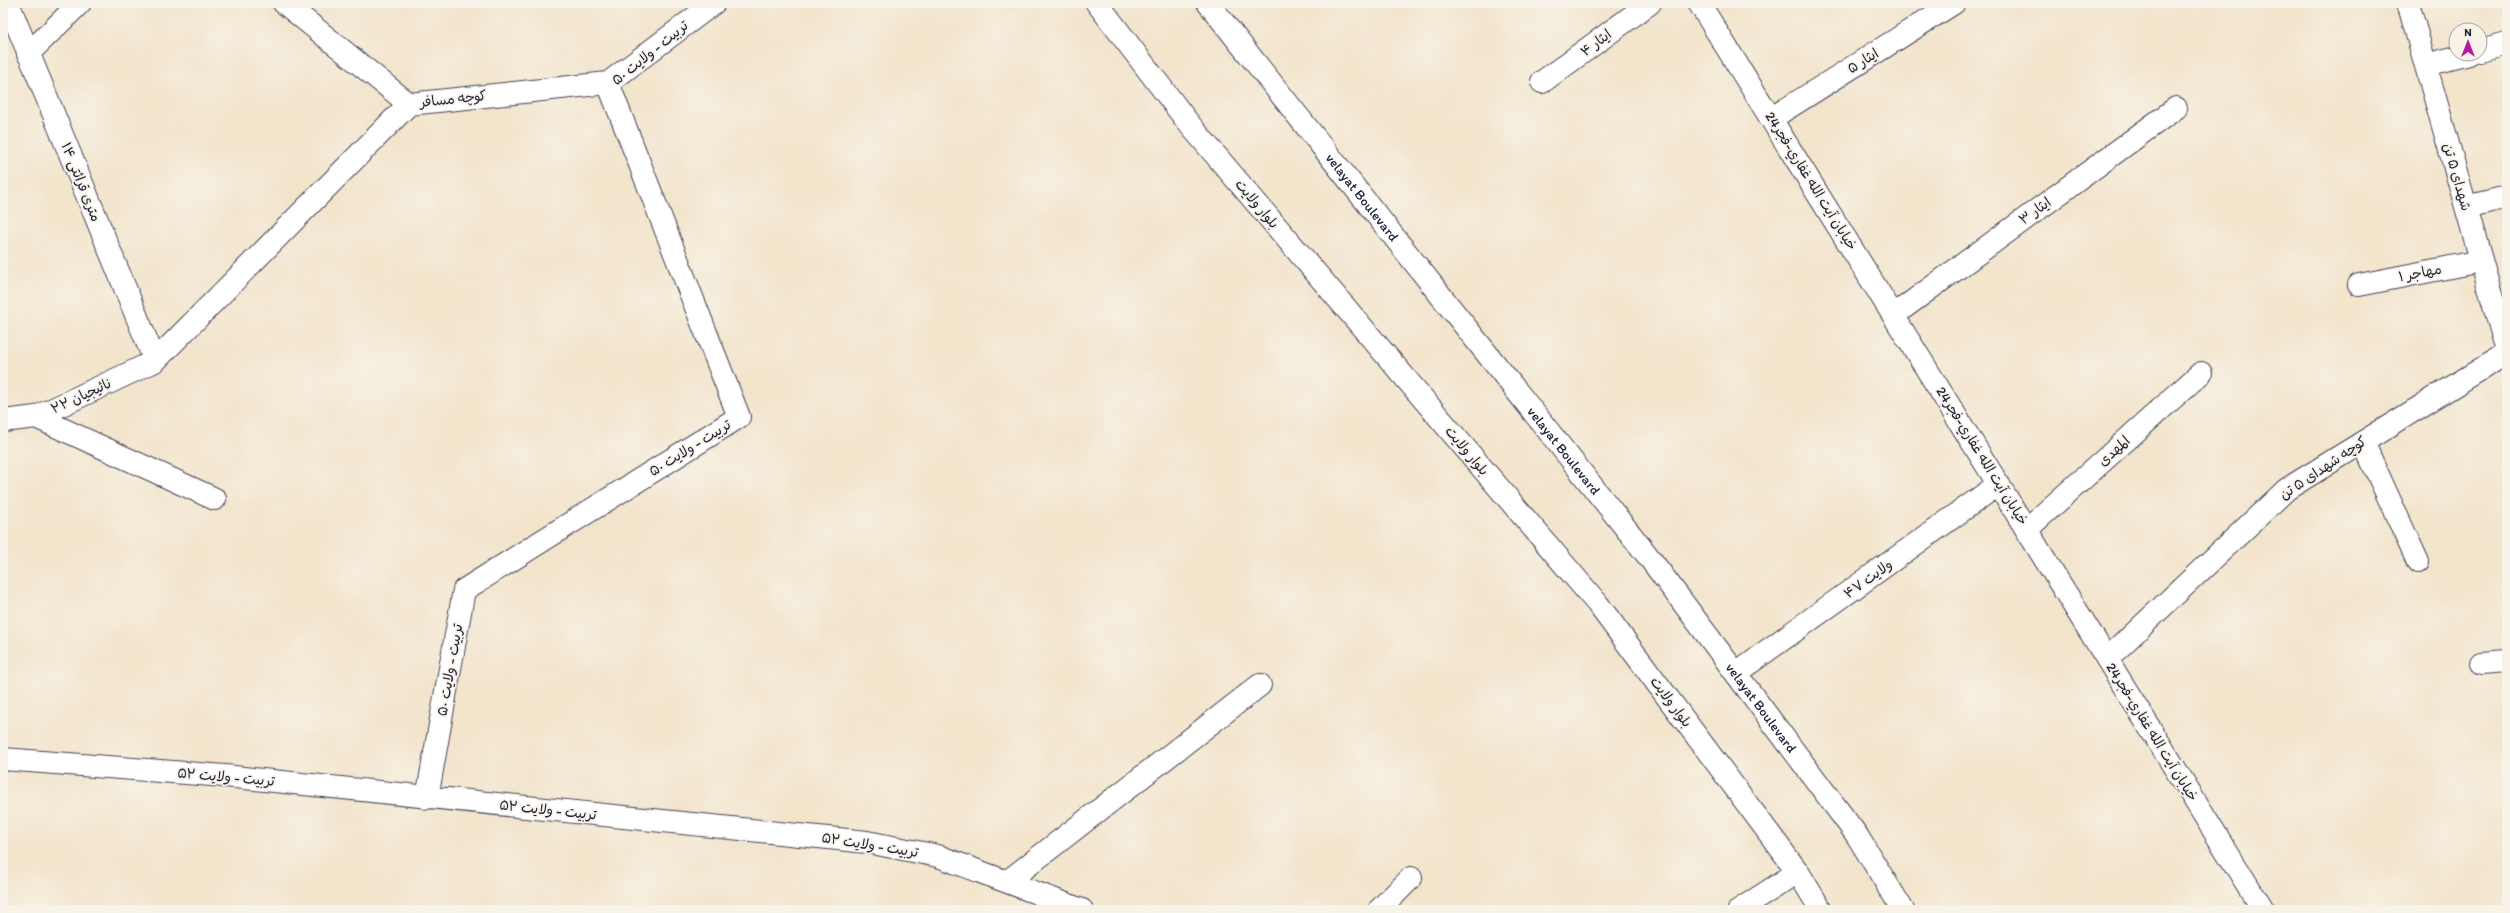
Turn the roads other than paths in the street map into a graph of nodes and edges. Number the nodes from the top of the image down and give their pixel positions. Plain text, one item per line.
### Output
1 (8, 3) edge
2 (80, 3) edge
3 (284, 3) edge
4 (714, 3) edge
5 (1097, 3) edge
6 (1208, 3) edge
7 (1650, 3) edge
8 (1699, 3) edge
9 (1954, 3) edge
10 (2408, 3) edge
11 (2507, 44) edge
12 (2488, 49) edge
13 (28, 54) junction
14 (2448, 59) edge
15 (2426, 65) junction
16 (1542, 82) dead end
17 (608, 83) junction
18 (409, 104) junction
19 (2176, 108) dead end
20 (1772, 118) junction
21 (2507, 197) edge
22 (2466, 207) junction
23 (2481, 261) junction
24 (2359, 285) dead end
25 (1894, 315) junction
26 (2507, 352) edge
27 (155, 361) junction
28 (2201, 373) dead end
29 (36, 417) junction
30 (3, 421) edge
31 (2363, 442) junction
32 (1999, 484) junction
33 (215, 499) dead end
34 (2027, 529) junction
35 (2418, 562) dead end
36 (2107, 659) junction
37 (2507, 661) edge
38 (2481, 663) dead end
39 (1736, 673) junction
40 (1260, 685) dead end
41 (3, 759) edge
42 (427, 798) junction
43 (1798, 872) junction
44 (1411, 878) dead end
45 (1008, 881) junction
46 (1082, 910) edge
47 (1378, 910) edge
48 (1738, 910) edge
49 (1821, 910) edge
50 (1903, 910) edge
51 (2263, 910) edge

1 - 13 street, ۱۴ متری قرائتی
2 - 13 street
3 - 18 street, کوچه مسافر
4 - 17 street, تربیت - ولایت ۵۰
5 - 43 street, بلوار ولایت
6 - 39 street, velayat Boulevard
7 - 16 street, ایثار ۴
8 - 20 street, خيابان آيت الله غفاري-فجر24
9 - 20 street, ایثار ۵
10 - 15 street, شهدای ۵ تن
11 - 12 street
13 - 27 street, ۱۴ متری قرائتی
14 - 15 street
15 - 22 street, شهدای ۵ تن
17 - 18 street, کوچه مسافر
17 - 42 street, تربیت - ولایت ۵۰
18 - 27 street
19 - 25 street, ایثار ۳
20 - 25 street, خيابان آيت الله غفاري-فجر24
21 - 22 street
22 - 23 street, شهدای ۵ تن
23 - 24 street, مهاجر ۱
23 - 26 street, شهدای ۵ تن
25 - 32 street, خيابان آيت الله غفاري-فجر24
26 - 31 street, کوچه شهدای ۵ تن
27 - 29 street, نائیجیان ۲۲
28 - 34 street, المهدی
29 - 30 street, نائیجیان ۲۲
29 - 33 street
31 - 35 street
31 - 36 street, کوچه شهدای ۵ تن
32 - 34 street, خيابان آيت الله غفاري-فجر24
32 - 39 street, ولایت ۴۷
34 - 36 street, خيابان آيت الله غفاري-فجر24
36 - 51 street, خيابان آيت الله غفاري-فجر24
37 - 38 street
39 - 50 street, velayat Boulevard
40 - 45 street
41 - 42 street, تربیت - ولایت ۵۲
42 - 45 street, تربیت - ولایت ۵۲
43 - 48 street
43 - 49 street, بلوار ولایت
44 - 47 street
45 - 46 street, تربیت - ولایت ۵۲

